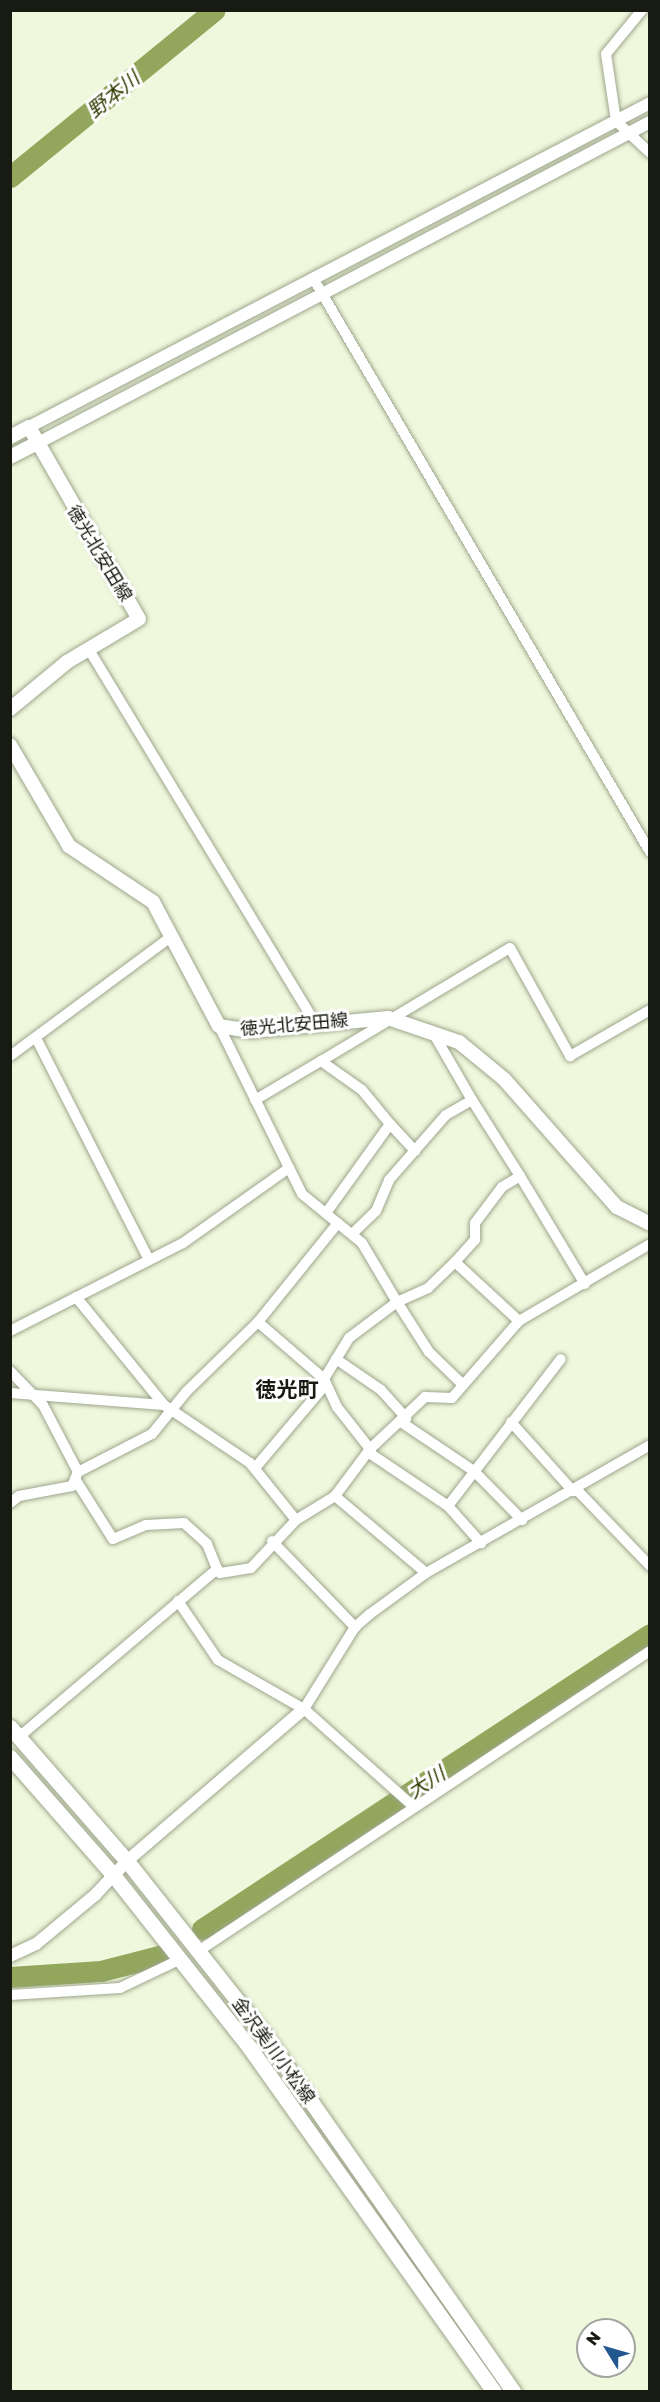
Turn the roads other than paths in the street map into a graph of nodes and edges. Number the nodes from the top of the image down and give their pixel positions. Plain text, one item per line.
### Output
1 (642, 10) edge
2 (650, 103) edge
3 (616, 121) junction
4 (650, 122) edge
5 (625, 134) junction
6 (650, 153) edge
7 (313, 278) junction
8 (321, 296) junction
9 (29, 427) junction
10 (10, 437) edge
11 (36, 444) junction
12 (10, 457) edge
13 (88, 648) junction
14 (10, 709) edge
15 (10, 745) edge
16 (650, 852) edge
17 (172, 936) junction
18 (650, 1010) edge
19 (388, 1018) junction
20 (315, 1023) junction
21 (219, 1026) junction
22 (432, 1031) junction
23 (36, 1038) junction
24 (10, 1056) edge
25 (321, 1061) junction
26 (255, 1100) junction
27 (472, 1100) junction
28 (390, 1124) junction
29 (415, 1151) junction
30 (289, 1168) junction
31 (520, 1176) junction
32 (326, 1213) junction
33 (338, 1223) junction
34 (650, 1224) edge
35 (352, 1234) junction
36 (650, 1244) edge
37 (149, 1260) junction
38 (455, 1262) junction
39 (585, 1284) junction
40 (76, 1297) junction
41 (397, 1302) junction
42 (258, 1322) junction
43 (519, 1322) junction
44 (10, 1331) edge
45 (336, 1359) junction
46 (561, 1359) dead end
47 (10, 1371) edge
48 (325, 1382) junction
49 (463, 1385) junction
50 (10, 1393) edge
51 (35, 1395) junction
52 (167, 1407) junction
53 (403, 1420) junction
54 (511, 1422) junction
55 (650, 1445) edge
56 (369, 1451) junction
57 (255, 1468) junction
58 (474, 1471) junction
59 (77, 1476) junction
60 (575, 1490) junction
61 (335, 1496) junction
62 (10, 1503) edge
63 (448, 1506) junction
64 (296, 1520) junction
65 (522, 1520) junction
66 (272, 1541) junction
67 (481, 1543) junction
68 (650, 1566) edge
69 (217, 1569) junction
70 (426, 1573) junction
71 (178, 1601) junction
72 (355, 1627) junction
73 (650, 1651) edge
74 (304, 1709) junction
75 (15, 1732) edge
76 (10, 1757) edge
77 (412, 1805) junction
78 (127, 1861) junction
79 (114, 1876) junction
80 (200, 1950) junction
81 (10, 1956) edge
82 (181, 1959) junction
83 (10, 1995) edge
84 (494, 2391) edge
85 (514, 2391) edge

1 - 3 street
2 - 3 street
3 - 5 street
3 - 7 street
4 - 5 street
5 - 6 street
5 - 8 street
7 - 8 street
7 - 9 street
8 - 11 street
8 - 16 street
9 - 10 main road
9 - 11 main road, 徳光北安田線
11 - 12 main road
11 - 13 main road, 徳光北安田線
13 - 14 main road, 徳光北安田線
13 - 20 street
15 - 17 main road, 徳光北安田線
17 - 21 main road, 徳光北安田線
17 - 23 street
18 - 19 street
19 - 20 main road, 徳光北安田線
19 - 22 main road, 徳光北安田線
19 - 25 street
20 - 21 main road, 徳光北安田線
21 - 26 street
22 - 27 street
22 - 34 main road, 徳光北安田線
23 - 24 street
23 - 37 street
25 - 26 street
25 - 28 street
26 - 30 street
27 - 29 street
27 - 31 street
28 - 29 street
28 - 32 street
29 - 35 street
30 - 32 street
30 - 37 street
31 - 38 street
31 - 39 street
32 - 33 street
33 - 35 street
33 - 42 street
35 - 41 street
36 - 39 street
37 - 40 street
38 - 41 street
38 - 43 street
39 - 43 street
40 - 44 street
40 - 52 street
41 - 45 street
41 - 49 street
42 - 48 street
42 - 52 street
43 - 49 street
45 - 48 street
45 - 53 street
46 - 54 street
47 - 51 street
48 - 56 street
48 - 57 street
49 - 53 street
50 - 51 street
51 - 52 street
51 - 59 street
52 - 57 street
52 - 59 street
53 - 56 street
53 - 58 street
54 - 58 street
54 - 60 street
55 - 60 street
56 - 61 street
56 - 63 street
57 - 64 street
58 - 63 street
58 - 65 street
59 - 62 street
59 - 69 street
60 - 65 street
60 - 68 street
61 - 64 street
61 - 70 street
63 - 67 street
64 - 66 street
65 - 67 street
66 - 69 street
66 - 72 street
67 - 70 street
69 - 71 street
70 - 72 street
71 - 74 street
71 - 75 street
72 - 74 street
73 - 77 street
74 - 77 street
74 - 78 street
75 - 78 main road, 金沢美川小松線
76 - 79 main road, 金沢美川小松線
77 - 80 street
78 - 79 street
78 - 80 main road, 金沢美川小松線
79 - 81 street
79 - 82 main road, 金沢美川小松線
80 - 85 main road, 金沢美川小松線
82 - 83 street
82 - 84 main road, 金沢美川小松線

